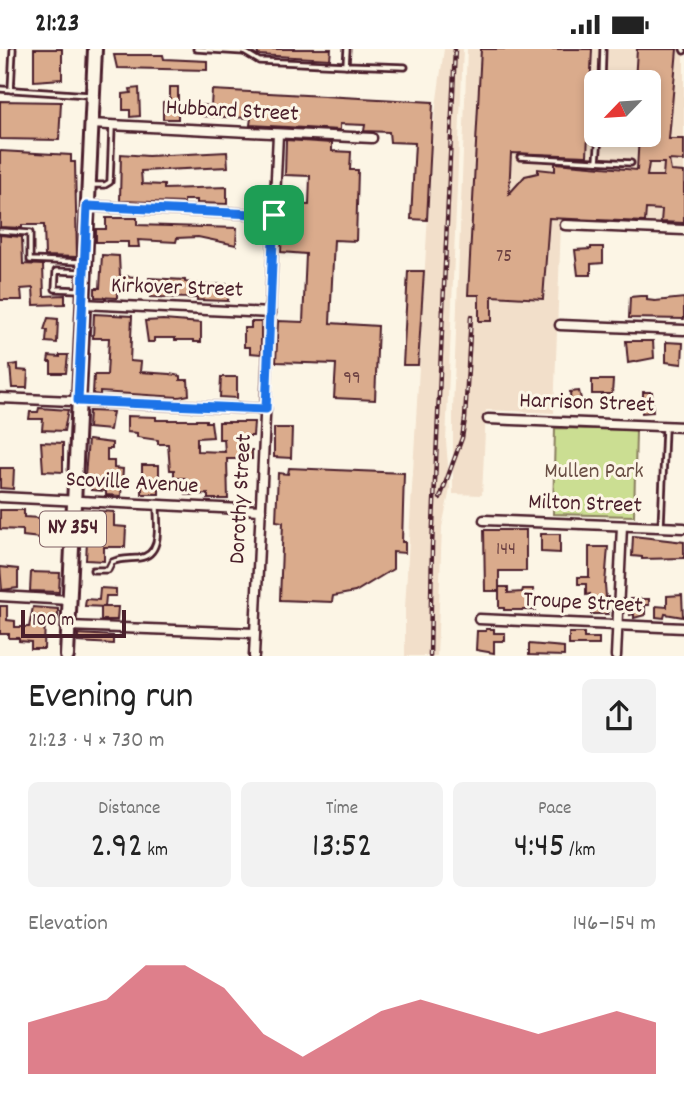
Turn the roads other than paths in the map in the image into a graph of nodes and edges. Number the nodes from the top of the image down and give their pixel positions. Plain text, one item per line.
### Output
1 (13, 49) edge
2 (95, 49) edge
3 (196, 49) edge
4 (347, 49) edge
5 (603, 49) edge
6 (243, 50) edge
7 (346, 65) junction
8 (405, 67) dead end
9 (602, 70) edge
10 (0, 89) edge
11 (11, 90) junction
12 (92, 95) junction
13 (90, 124) junction
14 (112, 125) junction
15 (278, 134) junction
16 (372, 138) dead end
17 (598, 147) edge
18 (520, 157) dead end
19 (597, 162) junction
20 (631, 163) dead end
21 (88, 185) junction
22 (87, 206) junction
23 (274, 215) junction
24 (565, 225) dead end
25 (684, 230) edge
26 (0, 231) edge
27 (84, 267) junction
28 (83, 290) junction
29 (82, 304) junction
30 (271, 313) junction
31 (560, 325) dead end
32 (684, 330) edge
33 (0, 398) edge
34 (78, 401) junction
35 (266, 409) junction
36 (488, 419) dead end
37 (666, 427) junction
38 (684, 428) edge
39 (0, 497) edge
40 (74, 501) junction
41 (158, 505) junction
42 (261, 510) junction
43 (484, 520) dead end
44 (622, 526) junction
45 (661, 527) junction
46 (684, 528) edge
47 (93, 570) dead end
48 (0, 596) edge
49 (69, 600) junction
50 (479, 618) dead end
51 (618, 625) junction
52 (68, 626) junction
53 (684, 628) edge
54 (255, 633) junction
55 (67, 656) edge
56 (254, 656) edge
57 (616, 656) edge

1 - 11 lane
2 - 12 main road, NY 354
3 - 6 lane
4 - 7 lane
5 - 9 lane
6 - 7 lane
7 - 8 lane
10 - 11 lane
11 - 12 lane
12 - 13 main road, NY 354
13 - 14 street, Hubbard Street
13 - 21 main road, NY 354
14 - 15 street, Hubbard Street
14 - 21 lane
15 - 16 street, Hubbard Street
15 - 23 street, Dorothy Street
17 - 19 lane
18 - 19 lane
19 - 20 lane
21 - 22 main road, NY 354
22 - 23 street
22 - 27 main road, NY 354
23 - 30 street, Dorothy Street
24 - 25 street
26 - 27 lane
27 - 28 main road, NY 354
27 - 28 lane
28 - 29 main road, NY 354
29 - 30 street, Kirkover Street
29 - 34 main road, NY 354
30 - 35 street, Dorothy Street
31 - 32 street
33 - 34 street
34 - 35 street
34 - 40 main road, NY 354
35 - 42 street, Dorothy Street
36 - 37 street, Harrison Street
37 - 38 street, Harrison Street
37 - 45 lane
39 - 40 street, Scoville Avenue
40 - 41 street, Scoville Avenue
40 - 49 main road, NY 354
41 - 42 street, Scoville Avenue
41 - 47 lane
42 - 54 street, Dorothy Street
43 - 44 street, Milton Street
44 - 45 street, Milton Street
44 - 51 street
45 - 46 street, Milton Street
48 - 49 street
49 - 52 main road, NY 354
50 - 51 street, Troupe Street
51 - 53 street, Troupe Street
51 - 57 street
52 - 54 street
52 - 55 main road, NY 354
54 - 56 street, Dorothy Street

